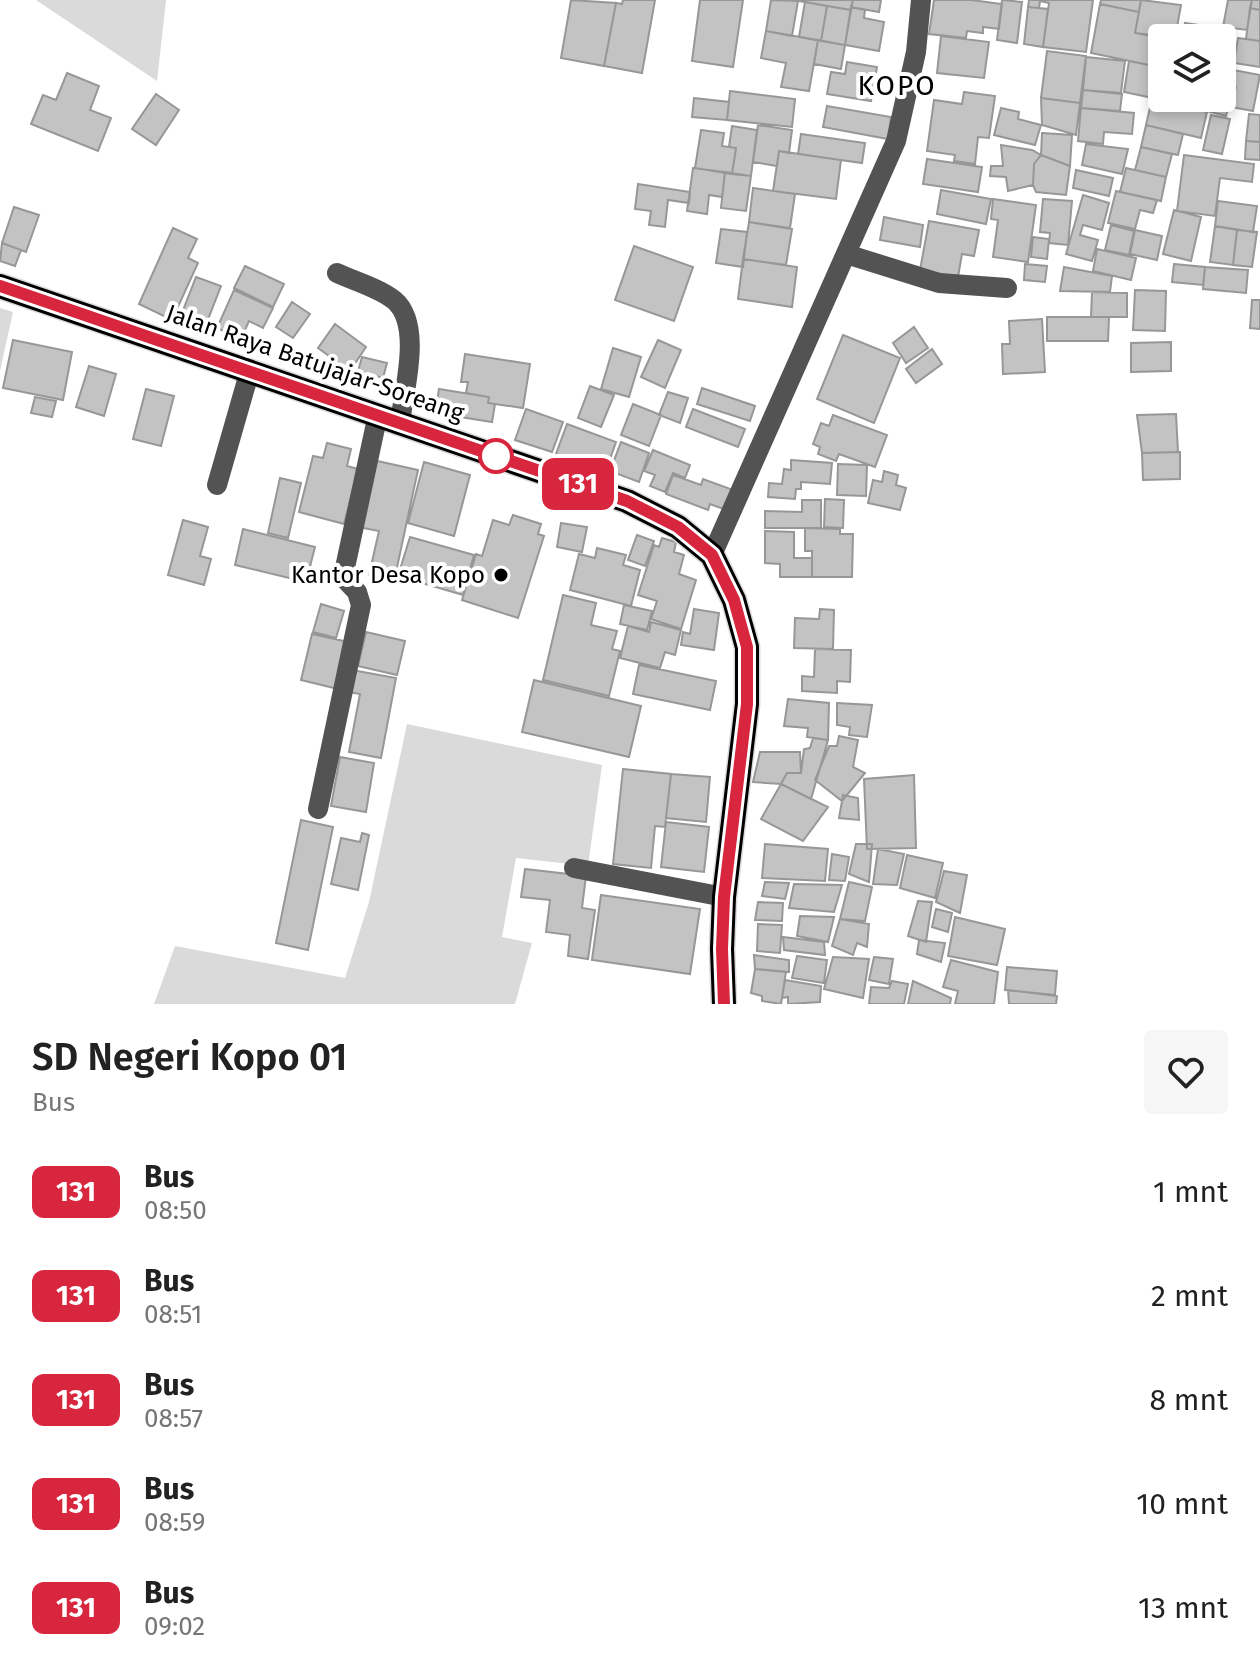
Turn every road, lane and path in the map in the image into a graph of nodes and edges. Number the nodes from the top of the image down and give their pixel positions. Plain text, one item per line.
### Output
1 (921, 0) edge
2 (846, 254) junction
3 (337, 273) dead end
4 (0, 286) edge
5 (1007, 288) dead end
6 (250, 370) junction
7 (389, 418) junction
8 (217, 485) dead end
9 (712, 555) junction
10 (318, 809) dead end
11 (574, 868) dead end
12 (724, 897) junction
13 (724, 1004) edge

1 - 2 street
2 - 5 street
2 - 9 street
3 - 7 street
4 - 6 highway, Jalan Raya Batujajar-Soreang
6 - 7 highway, Jalan Raya Batujajar-Soreang
6 - 8 street
7 - 9 highway, Jalan Raya Batujajar-Soreang
7 - 10 street
9 - 12 highway, Jalan Raya Batujajar-Soreang
11 - 12 street
12 - 13 highway, Jalan Raya Batujajar-Soreang

